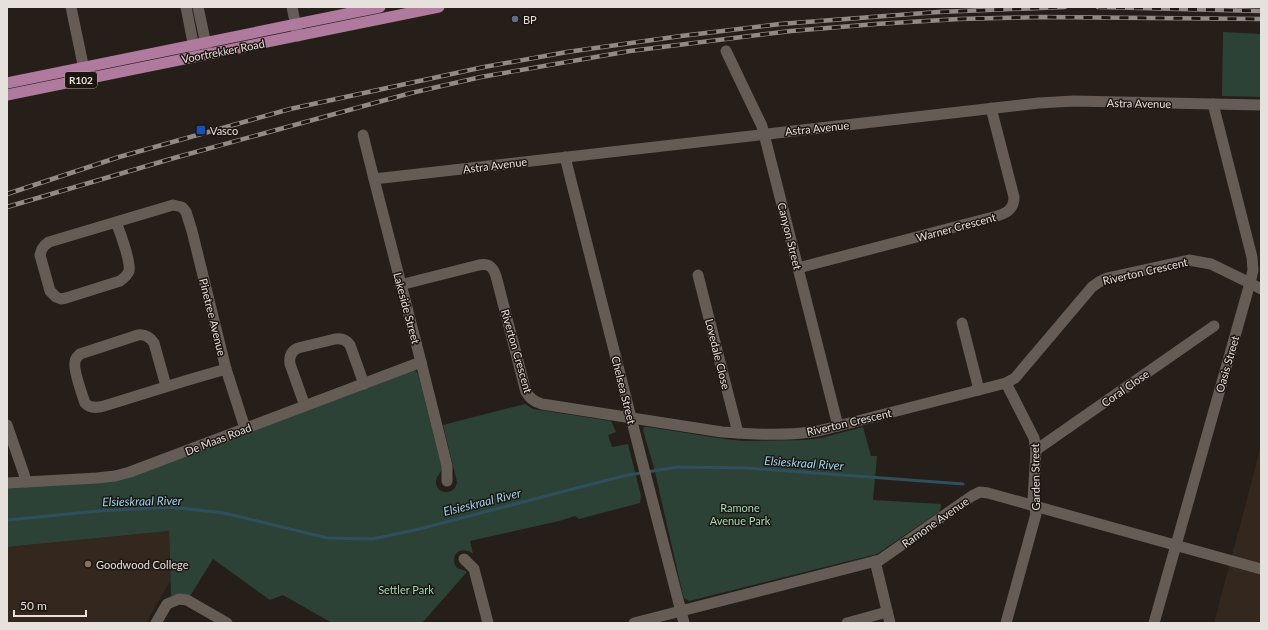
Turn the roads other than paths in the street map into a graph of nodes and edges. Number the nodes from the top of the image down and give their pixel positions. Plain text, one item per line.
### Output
1 (71, 7) edge
2 (186, 7) edge
3 (198, 7) edge
4 (292, 7) edge
5 (380, 7) edge
6 (439, 7) edge
7 (404, 11) edge
8 (296, 24) junction
9 (298, 36) junction
10 (206, 43) junction
11 (194, 45) junction
12 (726, 52) dead end
13 (208, 54) junction
14 (196, 57) junction
15 (84, 67) junction
16 (86, 79) junction
17 (7, 83) edge
18 (7, 95) edge
19 (1213, 104) junction
20 (1261, 105) edge
21 (991, 108) junction
22 (764, 134) junction
23 (363, 135) dead end
24 (565, 157) junction
25 (374, 179) junction
26 (116, 222) junction
27 (798, 268) junction
28 (698, 274) dead end
29 (1250, 283) junction
30 (400, 285) junction
31 (1261, 289) edge
32 (962, 323) dead end
33 (1214, 326) dead end
34 (421, 362) junction
35 (226, 370) junction
36 (1006, 383) junction
37 (364, 384) junction
38 (166, 386) junction
39 (979, 390) junction
40 (305, 406) junction
41 (631, 417) junction
42 (7, 425) edge
43 (838, 426) junction
44 (245, 428) junction
45 (738, 434) junction
46 (1036, 450) junction
47 (26, 482) junction
48 (447, 482) dead end
49 (7, 483) edge
50 (1034, 506) junction
51 (1175, 546) junction
52 (464, 559) dead end
53 (875, 561) junction
54 (1261, 569) edge
55 (681, 611) junction
56 (888, 612) junction
57 (156, 623) edge
58 (227, 623) edge
59 (488, 623) edge
60 (634, 623) edge
61 (684, 623) edge
62 (847, 623) edge
63 (890, 623) edge
64 (1006, 623) edge
65 (1154, 623) edge

1 - 15 street
2 - 11 street
3 - 10 street
4 - 8 street
5 - 8 main road, Voortrekker Road / R102
6 - 7 main road, Voortrekker Road / R102
7 - 9 main road, Voortrekker Road / R102
8 - 9 street
8 - 10 main road, Voortrekker Road / R102
9 - 13 main road, Voortrekker Road / R102
10 - 11 main road, Voortrekker Road / R102
10 - 13 street
11 - 14 street
11 - 15 main road, Voortrekker Road / R102
12 - 22 street, Canyon Street
13 - 14 main road, Voortrekker Road / R102
14 - 16 main road, Voortrekker Road / R102
15 - 16 street
15 - 17 main road, Voortrekker Road / R102
16 - 18 main road, Voortrekker Road / R102
19 - 20 street, Astra Avenue
19 - 21 street, Astra Avenue
19 - 29 street, Oasis Street
21 - 22 street, Astra Avenue
21 - 27 street, Warner Crescent
22 - 24 street, Astra Avenue
22 - 27 street, Canyon Street
23 - 25 street, Lakeside Street
24 - 25 street, Astra Avenue
24 - 41 street, Chelsea Street
25 - 30 street, Lakeside Street
26 - 26 street
26 - 35 street, Pinetree Avenue
27 - 43 street, Canyon Street
28 - 45 street, Lovedale Close
29 - 31 street, Riverton Crescent
29 - 36 street, Riverton Crescent
29 - 51 street, Oasis Street
30 - 34 street, Lakeside Street
30 - 41 street, Riverton Crescent
32 - 39 street
33 - 46 street, Coral Close
34 - 37 street, De Maas Road
34 - 48 street, Lakeside Street
35 - 38 street
35 - 44 street, Pinetree Avenue
36 - 39 street, Riverton Crescent
36 - 46 street, Garden Street
37 - 40 street, De Maas Road
37 - 40 street
38 - 38 street
39 - 43 street, Riverton Crescent
40 - 44 street, De Maas Road
41 - 45 street, Riverton Crescent
41 - 55 street, Chelsea Street
42 - 47 street
43 - 45 street, Riverton Crescent
44 - 47 street, De Maas Road
46 - 50 street, Garden Street
47 - 49 street, De Maas Road
50 - 51 street, Ramone Avenue
50 - 53 street, Ramone Avenue
50 - 64 street, Garden Street
51 - 54 street, Ramone Avenue
51 - 65 street, Oasis Street
52 - 59 street
53 - 55 street, Ramone Avenue
53 - 56 street
55 - 60 street, Ramone Avenue
55 - 61 street, Chelsea Street
56 - 62 street
56 - 63 street
57 - 58 street

